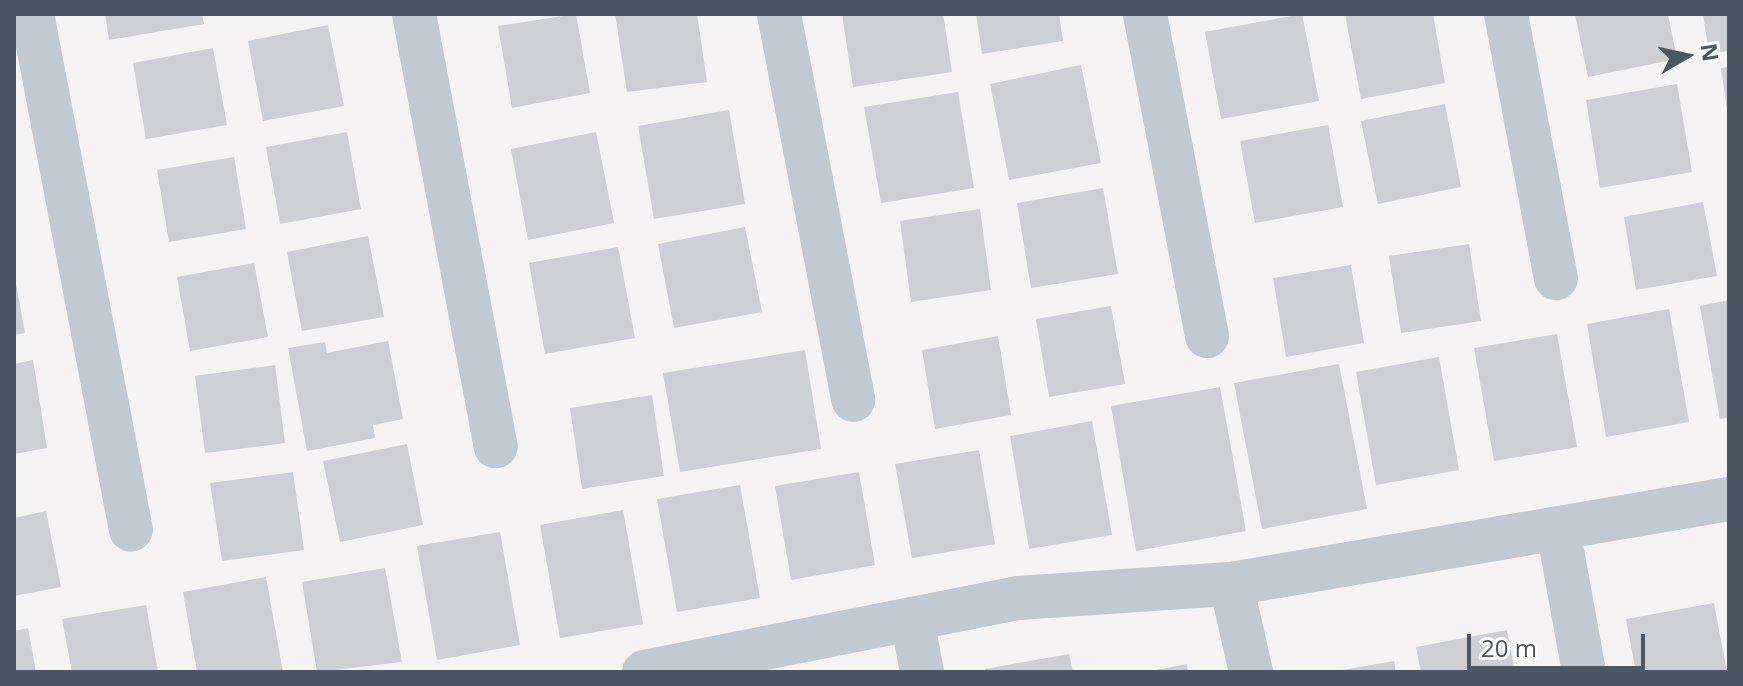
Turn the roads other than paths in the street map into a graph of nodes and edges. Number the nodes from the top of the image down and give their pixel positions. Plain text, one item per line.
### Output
1 (32, 14) edge
2 (414, 14) edge
3 (779, 14) edge
4 (1145, 14) edge
5 (1506, 14) edge
6 (1556, 278) dead end
7 (1207, 336) dead end
8 (853, 400) dead end
9 (496, 446) dead end
10 (1729, 499) edge
11 (1558, 529) junction
12 (131, 530) dead end
13 (1231, 584) junction
14 (912, 619) junction
15 (644, 672) edge
16 (922, 672) edge
17 (1251, 672) edge
18 (1584, 672) edge

1 - 12 street
2 - 9 street
3 - 8 street
4 - 7 street
5 - 6 street
10 - 11 street
11 - 13 street
11 - 18 street
13 - 14 street
13 - 17 street
14 - 15 street
14 - 16 street

